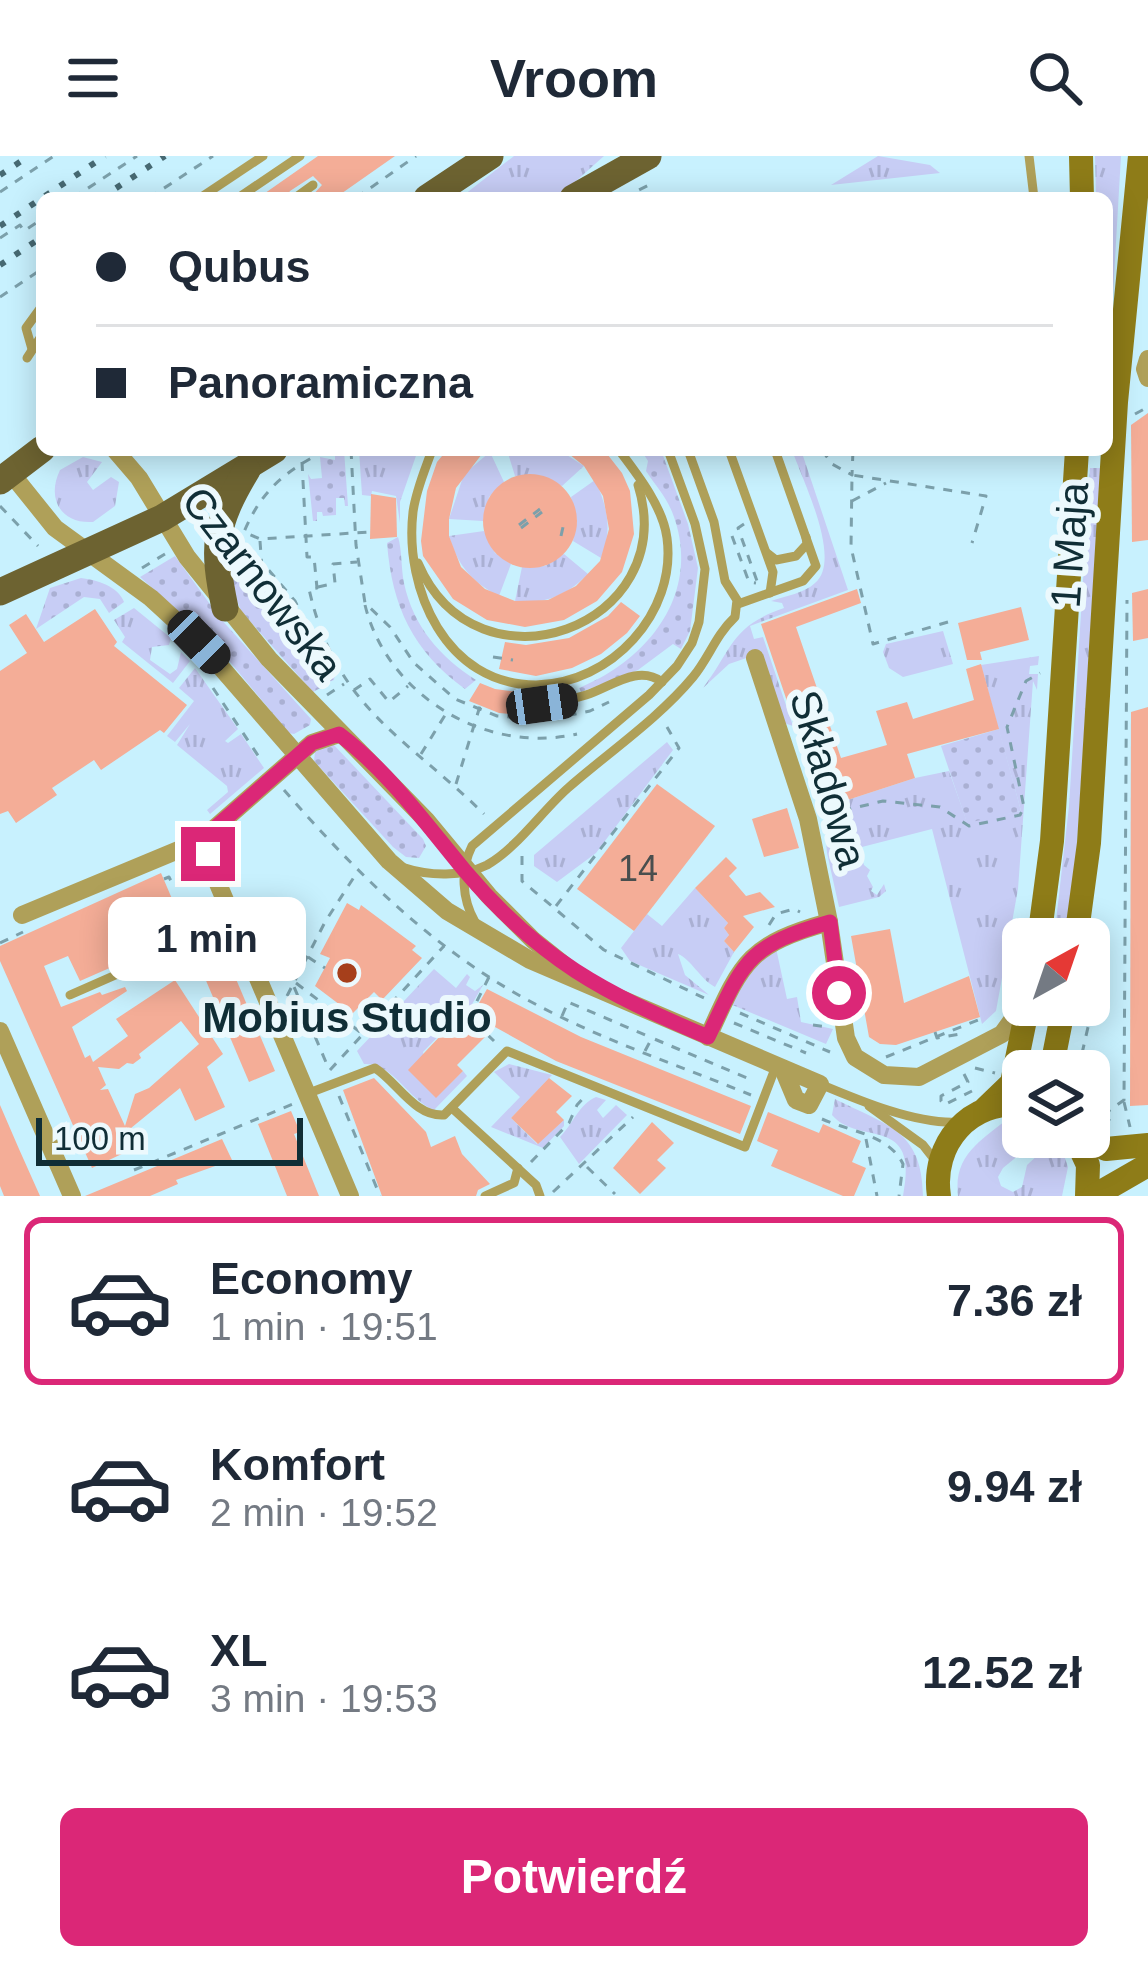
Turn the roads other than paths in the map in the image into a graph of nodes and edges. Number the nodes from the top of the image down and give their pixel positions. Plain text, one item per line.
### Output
1 (263, 156) edge
2 (300, 156) edge
3 (490, 156) edge
4 (619, 156) edge
5 (648, 156) edge
6 (1029, 156) edge
7 (1081, 156) edge
8 (1140, 156) edge
9 (313, 185) dead end
10 (209, 192) edge
11 (247, 192) edge
12 (303, 192) edge
13 (437, 192) edge
14 (579, 192) edge
15 (583, 192) edge
16 (1033, 192) edge
17 (1082, 192) edge
18 (36, 314) edge
19 (36, 347) edge
20 (1148, 359) edge
21 (1148, 378) edge
22 (1113, 451) edge
23 (36, 454) edge
24 (121, 456) edge
25 (265, 456) edge
26 (432, 456) edge
27 (623, 456) edge
28 (670, 456) edge
29 (690, 456) edge
30 (731, 456) edge
31 (777, 456) edge
32 (1077, 456) edge
33 (1113, 456) edge
34 (250, 466) junction
35 (632, 468) junction
36 (5, 477) edge
37 (162, 518) junction
38 (805, 532) junction
39 (764, 549) junction
40 (88, 553) junction
41 (415, 555) junction
42 (765, 590) junction
43 (0, 592) edge
44 (731, 592) junction
45 (703, 595) junction
46 (738, 604) junction
47 (225, 608) junction
48 (700, 611) junction
49 (725, 625) junction
50 (755, 658) dead end
51 (662, 682) junction
52 (536, 705) dead end
53 (339, 734) junction
54 (296, 758) junction
55 (437, 834) junction
56 (477, 840) junction
57 (200, 841) junction
58 (497, 857) junction
59 (389, 861) junction
60 (465, 871) junction
61 (500, 907) junction
62 (22, 915) dead end
63 (243, 915) junction
64 (1033, 918) edge
65 (1079, 918) edge
66 (830, 922) junction
67 (490, 940) junction
68 (70, 995) dead end
69 (621, 1000) junction
70 (1007, 1026) edge
71 (1016, 1026) edge
72 (0, 1031) edge
73 (708, 1037) junction
74 (780, 1067) junction
75 (820, 1084) joint
76 (310, 1095) junction
77 (864, 1103) junction
78 (1002, 1105) edge
79 (975, 1106) junction
80 (453, 1108) junction
81 (1085, 1158) edge
82 (938, 1165) junction
83 (1148, 1165) edge
84 (520, 1170) junction
85 (938, 1195) edge
86 (72, 1196) edge
87 (350, 1196) edge
88 (485, 1196) edge
89 (544, 1196) edge
90 (1090, 1196) edge

1 - 10 lane
2 - 11 lane
3 - 13 main road
4 - 14 main road
5 - 15 main road
6 - 16 lane
7 - 17 main road
8 - 22 main road, 1 Maja
9 - 12 lane
18 - 19 lane
20 - 21 street
23 - 36 main road
24 - 37 street, Czarnowska
25 - 34 main road
26 - 41 lane
27 - 35 lane
28 - 45 lane
29 - 44 lane
30 - 39 lane
31 - 38 lane
32 - 64 main road, 1 Maja
33 - 65 main road, 1 Maja
34 - 37 main road
34 - 47 main road
35 - 41 lane
35 - 41 lane
36 - 40 street, Czarnowska
37 - 40 main road
37 - 47 street, Czarnowska
38 - 39 lane
38 - 42 lane
39 - 42 lane
40 - 43 main road
40 - 54 street, Czarnowska
42 - 46 lane
44 - 45 lane
44 - 46 lane
45 - 48 lane
46 - 49 lane
47 - 53 street, Czarnowska
48 - 49 lane
48 - 51 lane
49 - 58 lane
50 - 66 street, Składowa
51 - 52 lane
51 - 56 lane
53 - 54 street
53 - 55 street, Czarnowska
54 - 57 street
54 - 59 street, Czarnowska
55 - 56 lane
55 - 60 street, Czarnowska
56 - 60 lane
57 - 62 street
57 - 63 street
58 - 60 lane
58 - 61 lane
59 - 60 lane
59 - 67 street, Czarnowska
60 - 61 street, Czarnowska
60 - 67 lane
61 - 69 street, Czarnowska
63 - 68 lane
63 - 76 street
66 - 70 street, Składowa
66 - 73 street, Składowa
67 - 69 street, Czarnowska
69 - 73 street, Czarnowska
71 - 79 main road
72 - 86 street
73 - 74 street, Czarnowska
74 - 75 street, Czarnowska
74 - 80 lane
75 - 77 lane, Czarnowska
76 - 80 lane
76 - 87 street
77 - 79 lane, Czarnowska
77 - 82 lane, Czarnowska
78 - 79 main road
79 - 82 main road
80 - 84 lane
81 - 90 main road
82 - 85 main road
83 - 90 main road
84 - 88 lane
84 - 89 lane

